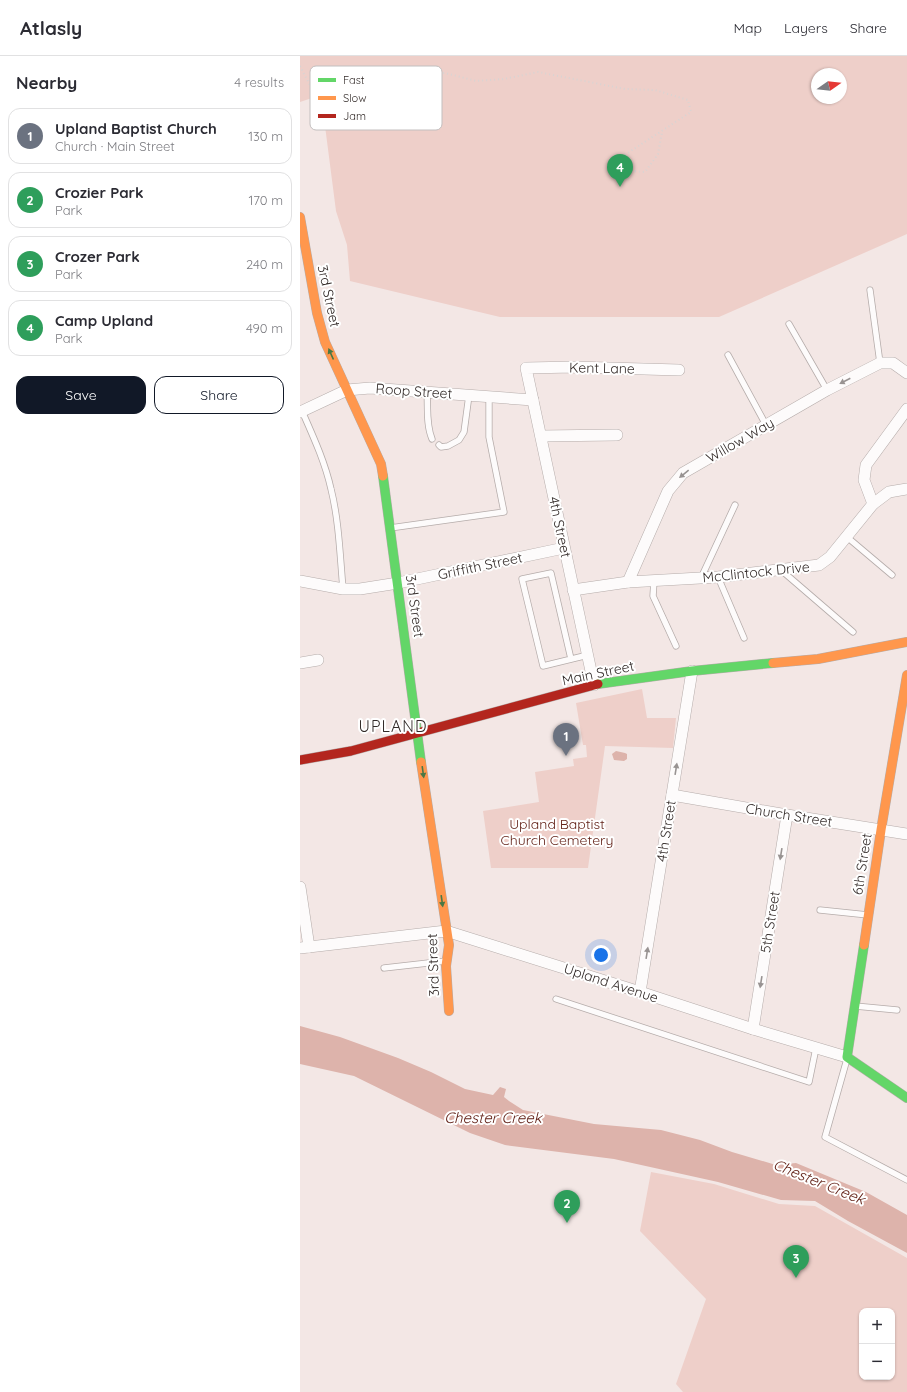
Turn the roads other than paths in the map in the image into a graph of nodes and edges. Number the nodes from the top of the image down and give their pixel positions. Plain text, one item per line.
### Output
1 (300, 217) edge
2 (870, 290) dead end
3 (789, 324) dead end
4 (728, 355) dead end
5 (880, 363) junction
6 (526, 368) joint
7 (679, 370) dead end
8 (907, 373) edge
9 (347, 390) junction
10 (827, 390) junction
11 (427, 392) junction
12 (469, 395) junction
13 (489, 397) junction
14 (533, 400) junction
15 (907, 409) edge
16 (301, 412) edge
17 (766, 425) junction
18 (617, 435) dead end
19 (541, 436) junction
20 (432, 439) dead end
21 (439, 445) dead end
22 (907, 489) edge
23 (873, 504) junction
24 (734, 505) dead end
25 (390, 528) junction
26 (846, 537) junction
27 (564, 548) junction
28 (781, 570) junction
29 (892, 575) dead end
30 (718, 577) junction
31 (701, 578) junction
32 (300, 581) edge
33 (654, 581) junction
34 (628, 582) junction
35 (398, 583) junction
36 (343, 589) junction
37 (573, 590) junction
38 (853, 632) dead end
39 (744, 638) dead end
40 (907, 642) edge
41 (676, 646) dead end
42 (588, 655) junction
43 (571, 659) junction
44 (318, 660) dead end
45 (300, 663) edge
46 (692, 671) junction
47 (907, 675) edge
48 (594, 685) junction
49 (417, 734) junction
50 (300, 760) edge
51 (672, 795) junction
52 (787, 815) junction
53 (881, 830) junction
54 (907, 834) edge
55 (300, 887) edge
56 (820, 910) dead end
57 (868, 915) junction
58 (446, 931) junction
59 (304, 948) edge
60 (447, 961) junction
61 (384, 968) dead end
62 (640, 992) junction
63 (556, 999) dead end
64 (855, 1006) junction
65 (897, 1010) dead end
66 (449, 1011) dead end
67 (754, 1029) junction
68 (816, 1048) junction
69 (847, 1057) junction
70 (907, 1098) edge
71 (907, 1180) edge

9 -> 1 street, 3rd Street
2 - 5 lane
3 - 10 lane
4 - 17 lane
5 - 8 street
5 -> 10 street, Willow Way
6 - 7 street, Kent Lane
6 - 14 street, 4th Street
9 - 11 street, Roop Street
9 - 16 street, Roop Street
9 - 25 street, 3rd Street
10 - 17 street, Willow Way
11 - 12 street, Roop Street
11 - 20 lane
12 - 13 street, Roop Street
12 - 21 lane
13 - 14 street, Roop Street
13 - 25 lane
14 - 19 street, 4th Street
15 - 23 street
16 - 36 lane
17 -> 34 street, Willow Way
18 - 19 street
19 - 27 street, 4th Street
22 - 23 street, McClintock Drive
23 - 26 street, McClintock Drive
24 - 31 lane
25 - 35 street, 3rd Street
26 - 28 street, McClintock Drive
26 - 29 lane
27 - 35 street, Griffith Street
27 - 37 street, 4th Street
28 - 30 street, McClintock Drive
28 - 38 lane
30 - 31 street, McClintock Drive
30 - 39 lane
31 - 33 street, McClintock Drive
32 - 36 street, Griffith Street
33 - 34 street, McClintock Drive
33 - 41 lane
34 - 37 street, McClintock Drive
35 - 36 street, Griffith Street
35 - 49 street, 3rd Street
37 - 42 street, 4th Street
40 - 46 street, Main Street
42 - 43 lane
42 - 48 street, 4th Street
43 - 43 lane
44 - 45 street
46 - 48 street, Main Street
51 -> 46 street, 4th Street
47 - 53 street, 6th Street
48 - 49 street, Main Street
49 - 50 street, Main Street
49 -> 58 street, 3rd Street
51 - 52 street, Church Street
62 -> 51 street, 4th Street
52 - 53 street, Church Street
52 -> 67 street, 5th Street
53 - 54 street, Church Street
53 - 57 street, 6th Street
55 - 59 street
56 - 57 lane
57 - 64 street, 6th Street
58 - 59 street, Upland Avenue
58 - 60 street, 3rd Street
58 - 62 street, Upland Avenue
60 - 61 lane
60 - 66 street, 3rd Street
62 - 67 street, Upland Avenue
63 - 68 lane
64 - 65 lane
64 - 69 street, 6th Street
67 - 68 street, Upland Avenue
68 - 69 street, Upland Avenue
69 - 70 street, Upland Avenue
69 - 71 lane

